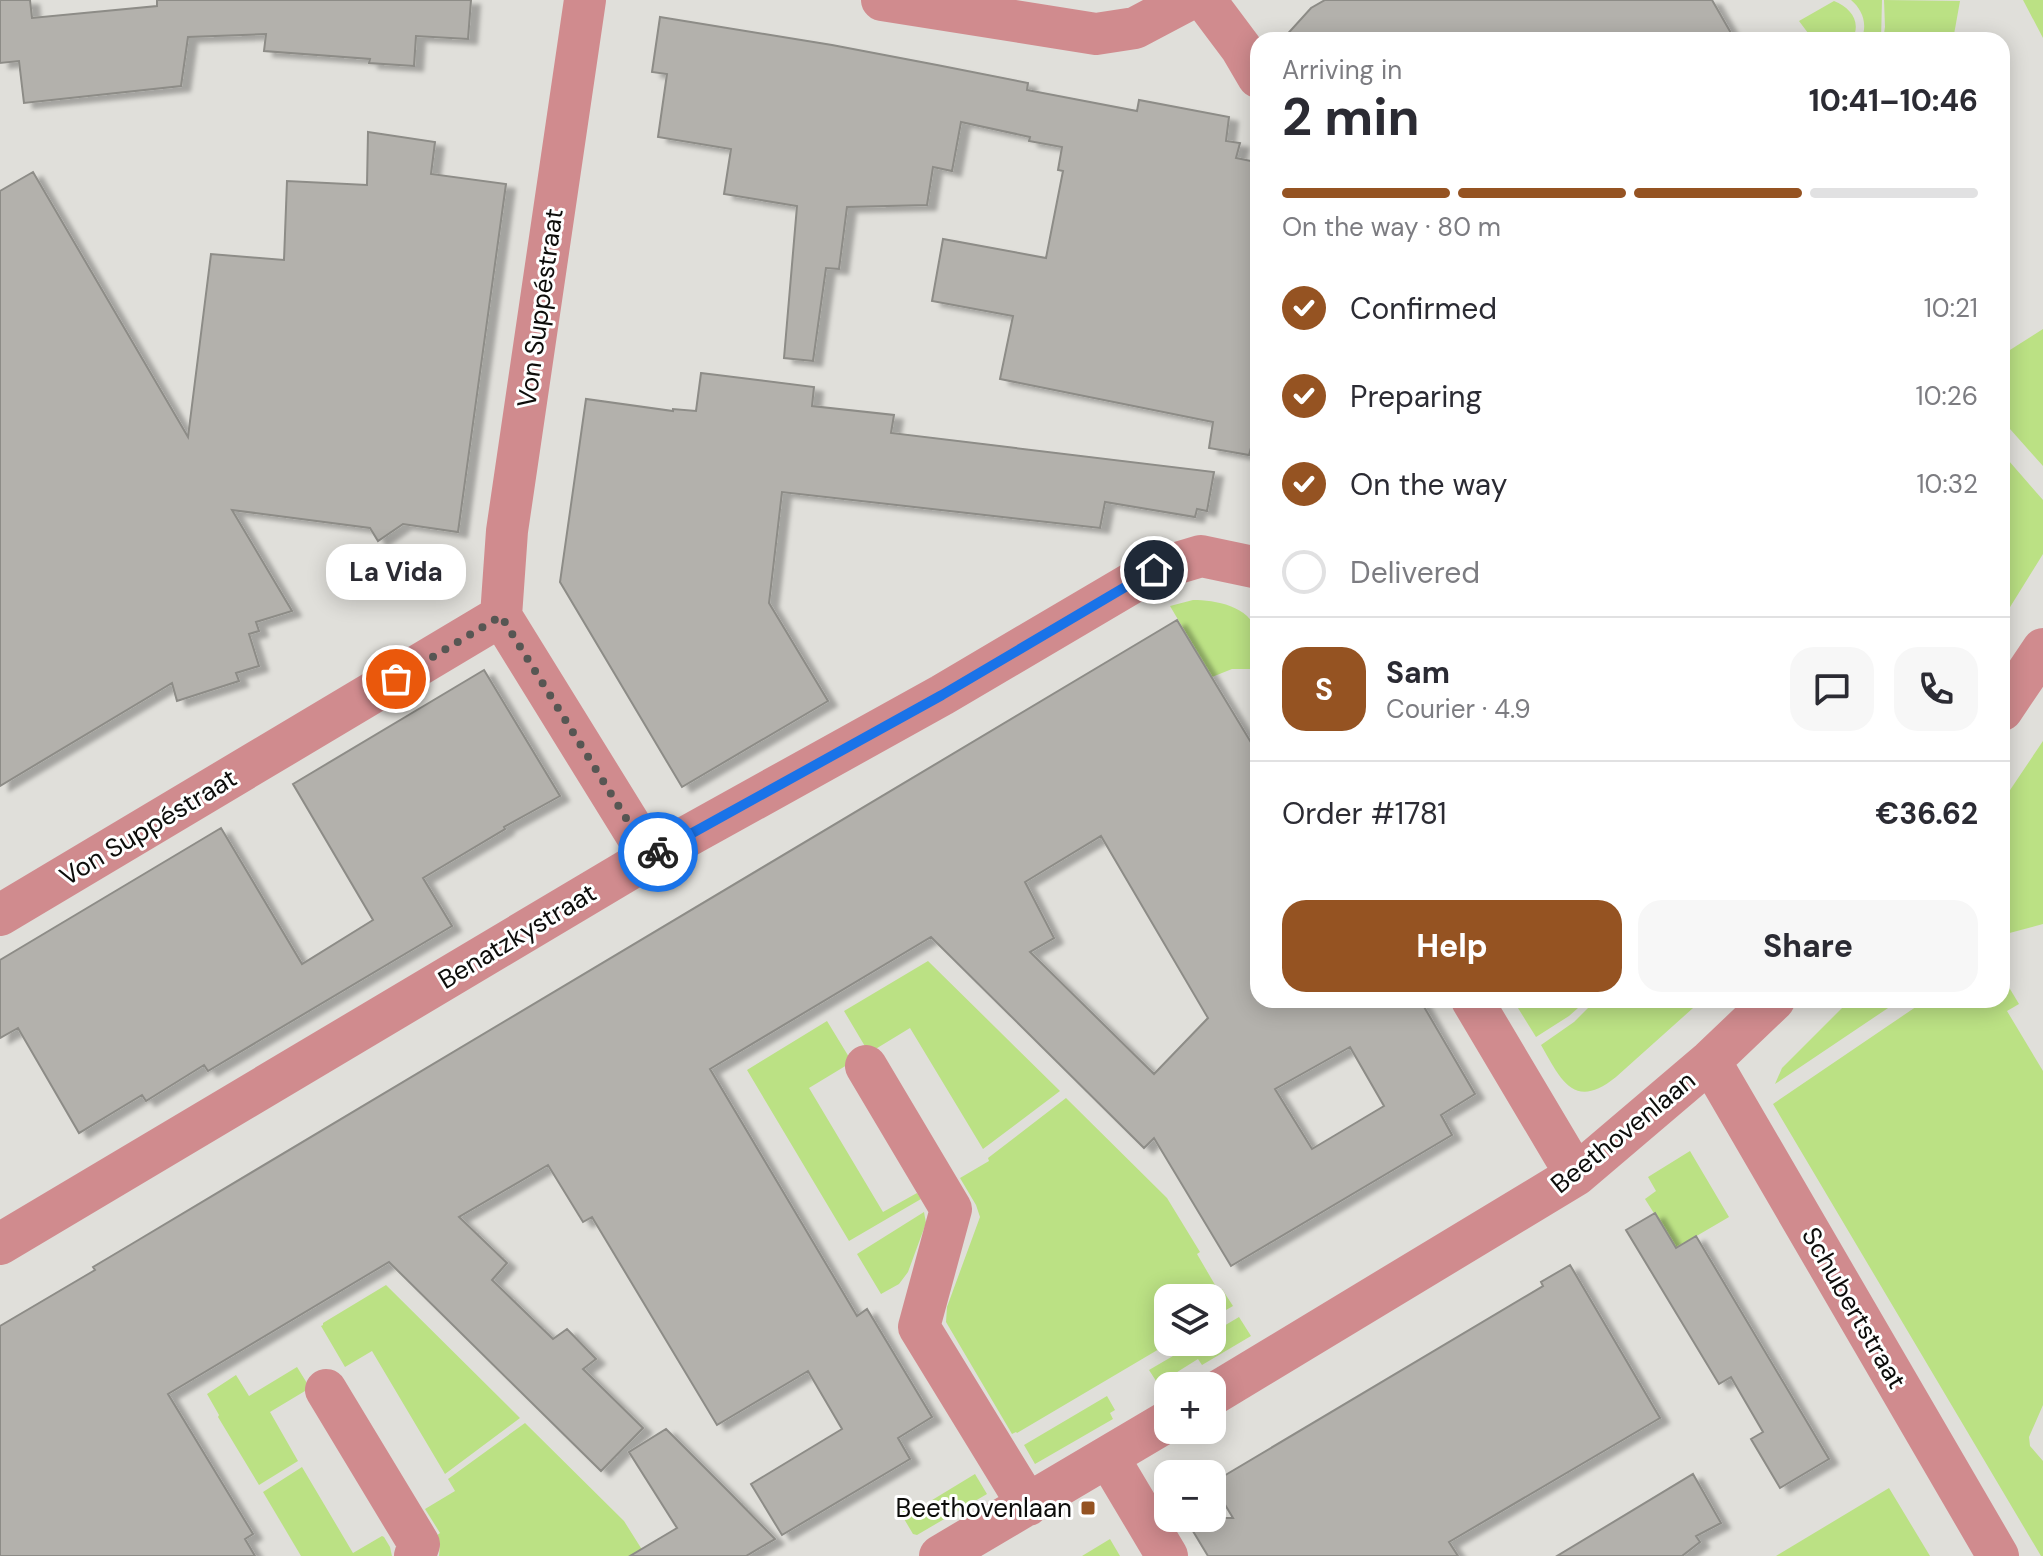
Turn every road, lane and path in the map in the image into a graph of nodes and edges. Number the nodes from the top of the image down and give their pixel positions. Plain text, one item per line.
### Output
1 (585, 0) edge
2 (882, 0) edge
3 (1188, 0) edge
4 (1205, 0) edge
5 (1250, 63) edge
6 (1250, 566) edge
7 (501, 616) junction
8 (2043, 649) edge
9 (2010, 698) edge
10 (650, 857) junction
11 (0, 915) edge
12 (1477, 1008) edge
13 (1766, 1008) edge
14 (1710, 1061) junction
15 (866, 1066) dead end
16 (1576, 1175) junction
17 (0, 1244) edge
18 (1226, 1387) edge
19 (326, 1390) dead end
20 (1154, 1429) edge
21 (1108, 1457) junction
22 (1028, 1505) junction
23 (415, 1556) edge
24 (940, 1556) edge
25 (1167, 1556) edge
26 (1998, 1556) edge

1 - 7 street, Von Suppéstraat
2 - 3 street
4 - 5 street
6 - 10 street, Benatzkystraat
7 - 10 street
7 - 11 street, Von Suppéstraat
8 - 9 street
10 - 17 street, Benatzkystraat
12 - 16 street
13 - 14 street, Beethovenlaan
14 - 16 street, Beethovenlaan
14 - 26 street, Schubertstraat
15 - 22 street
16 - 18 street, Beethovenlaan
19 - 23 street
20 - 21 street
21 - 22 street
21 - 25 street
22 - 24 street

